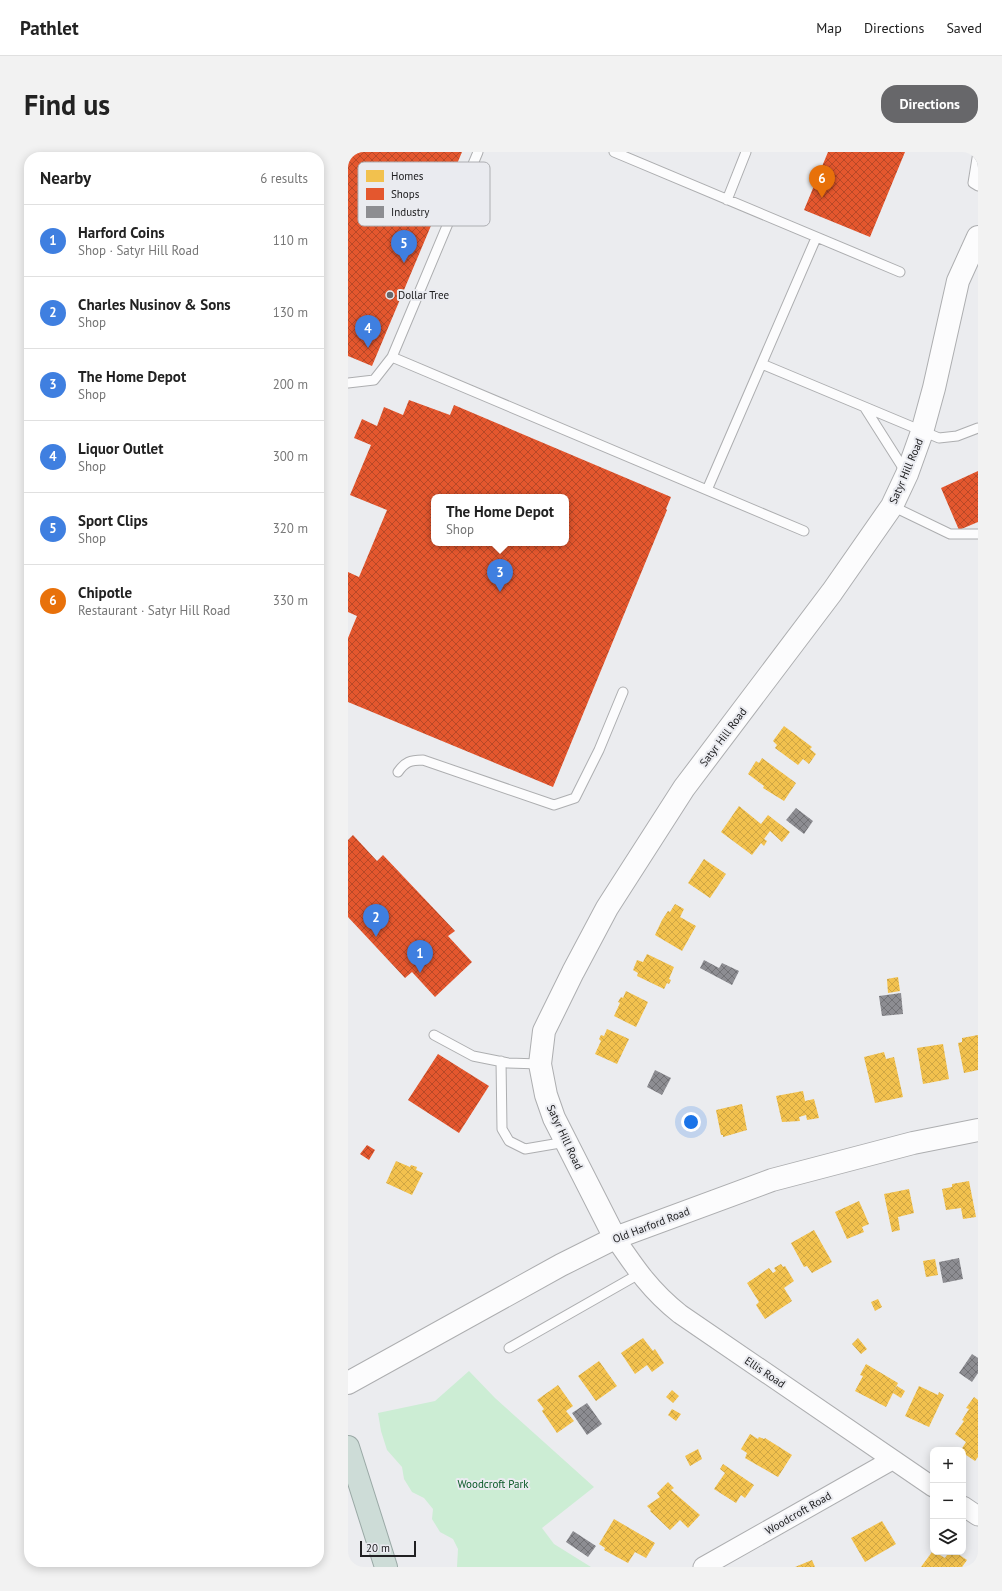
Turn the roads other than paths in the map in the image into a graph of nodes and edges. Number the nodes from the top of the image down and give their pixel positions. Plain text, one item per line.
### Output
1 (478, 152) edge
2 (614, 152) edge
3 (746, 152) edge
4 (978, 152) edge
5 (474, 162) edge
6 (978, 186) edge
7 (727, 200) junction
8 (447, 226) edge
9 (978, 237) edge
10 (816, 238) junction
11 (900, 272) dead end
12 (392, 357) junction
13 (762, 364) junction
14 (348, 384) edge
15 (865, 408) junction
16 (978, 428) edge
17 (922, 432) junction
18 (907, 474) junction
19 (707, 490) junction
20 (892, 506) junction
21 (804, 531) dead end
22 (978, 534) edge
23 (623, 692) dead end
24 (398, 772) dead end
25 (434, 1035) dead end
26 (501, 1061) junction
27 (540, 1064) junction
28 (978, 1130) edge
29 (566, 1142) junction
30 (615, 1238) junction
31 (639, 1274) junction
32 (509, 1348) dead end
33 (348, 1383) edge
34 (348, 1446) edge
35 (892, 1460) junction
36 (930, 1485) edge
37 (966, 1508) edge
38 (978, 1516) edge
39 (386, 1567) edge
40 (703, 1567) edge

1 - 5 lane
2 - 7 lane
3 - 7 lane
4 - 6 lane
7 - 10 lane
8 - 12 lane
9 - 17 street, Satyr Hill Road
10 - 11 lane
10 - 13 lane
12 - 14 lane
12 - 19 lane
13 - 15 lane
13 - 19 lane
15 - 17 lane
15 - 18 lane
16 - 17 lane
17 - 18 street, Satyr Hill Road
18 - 20 street, Satyr Hill Road
19 - 21 lane
20 - 22 lane
20 - 27 street, Satyr Hill Road
23 - 24 lane
25 - 26 lane
26 - 27 lane
26 - 29 lane
27 - 29 street, Satyr Hill Road
28 - 30 street, Old Harford Road
29 - 30 street, Satyr Hill Road
30 - 31 street, Ellis Road
30 - 33 street, Old Harford Road
31 - 32 lane
31 - 35 street, Ellis Road
34 - 39 highway
35 - 36 street, Ellis Road
35 - 40 street, Woodcroft Road
37 - 38 street

